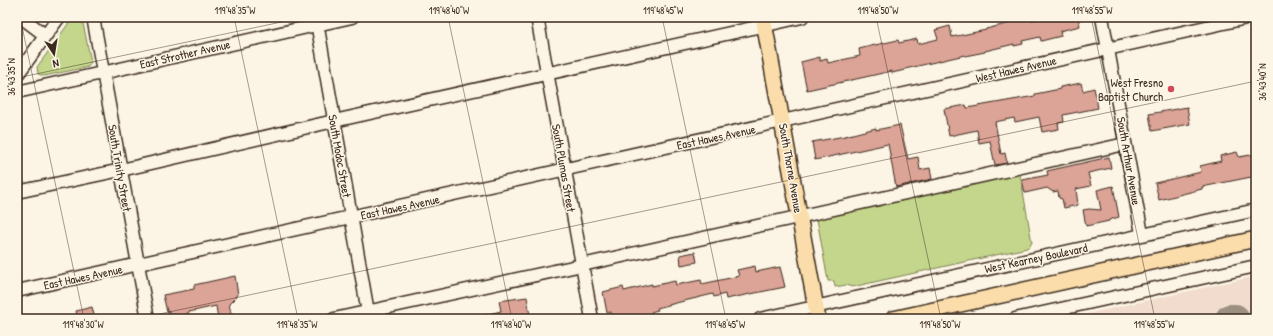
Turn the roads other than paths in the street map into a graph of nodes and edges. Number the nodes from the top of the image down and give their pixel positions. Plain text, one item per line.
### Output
1 (21, 17) edge
2 (59, 17) edge
3 (93, 17) edge
4 (352, 17) edge
5 (536, 17) edge
6 (802, 17) edge
7 (1102, 17) edge
8 (1251, 17) edge
9 (317, 21) edge
10 (764, 21) edge
11 (46, 35) junction
12 (1108, 48) junction
13 (103, 72) junction
14 (547, 73) junction
15 (17, 75) edge
16 (17, 92) edge
17 (334, 121) junction
18 (782, 122) junction
19 (1126, 144) junction
20 (121, 170) junction
21 (565, 170) junction
22 (17, 192) edge
23 (1256, 210) edge
24 (799, 216) junction
25 (351, 217) junction
26 (1142, 234) junction
27 (1256, 239) edge
28 (138, 265) junction
29 (582, 265) junction
30 (1256, 266) edge
31 (17, 291) edge
32 (817, 313) edge
33 (368, 315) edge
34 (148, 319) edge
35 (334, 319) edge
36 (592, 319) edge
37 (760, 319) edge
38 (893, 319) edge
39 (1015, 319) edge

1 - 11 street
2 - 11 street
3 - 13 street, South Trinity Street
4 - 9 street, East Strother Avenue
5 - 14 street, South Plumas Street
6 - 10 street
7 - 12 street, South Arthur Avenue
8 - 12 street, West Hawes Avenue
9 - 13 street, East Strother Avenue
9 - 17 street, South Modoc Street
10 - 14 street
10 - 18 main road, South Thorne Avenue
11 - 15 street
12 - 18 street, West Hawes Avenue
12 - 19 street, South Arthur Avenue
13 - 16 street, East Strother Avenue
13 - 20 street, South Trinity Street
14 - 17 street
14 - 21 street, South Plumas Street
17 - 20 street
17 - 25 street, South Modoc Street
18 - 21 street, East Hawes Avenue
18 - 24 main road, South Thorne Avenue
19 - 24 street
19 - 26 street, South Arthur Avenue
20 - 22 street
20 - 28 street, South Trinity Street
21 - 25 street, East Hawes Avenue
21 - 29 street, South Plumas Street
23 - 26 street, West Kearney Boulevard
24 - 29 street
24 - 32 main road, South Thorne Avenue
25 - 28 street, East Hawes Avenue
25 - 33 street, South Modoc Street
26 - 32 street, West Kearney Boulevard
27 - 38 main road
28 - 31 street, East Hawes Avenue
28 - 34 street, South Trinity Street
29 - 33 street
29 - 36 street, South Plumas Street
30 - 39 street
32 - 37 street, West Kearney Boulevard
33 - 35 street

